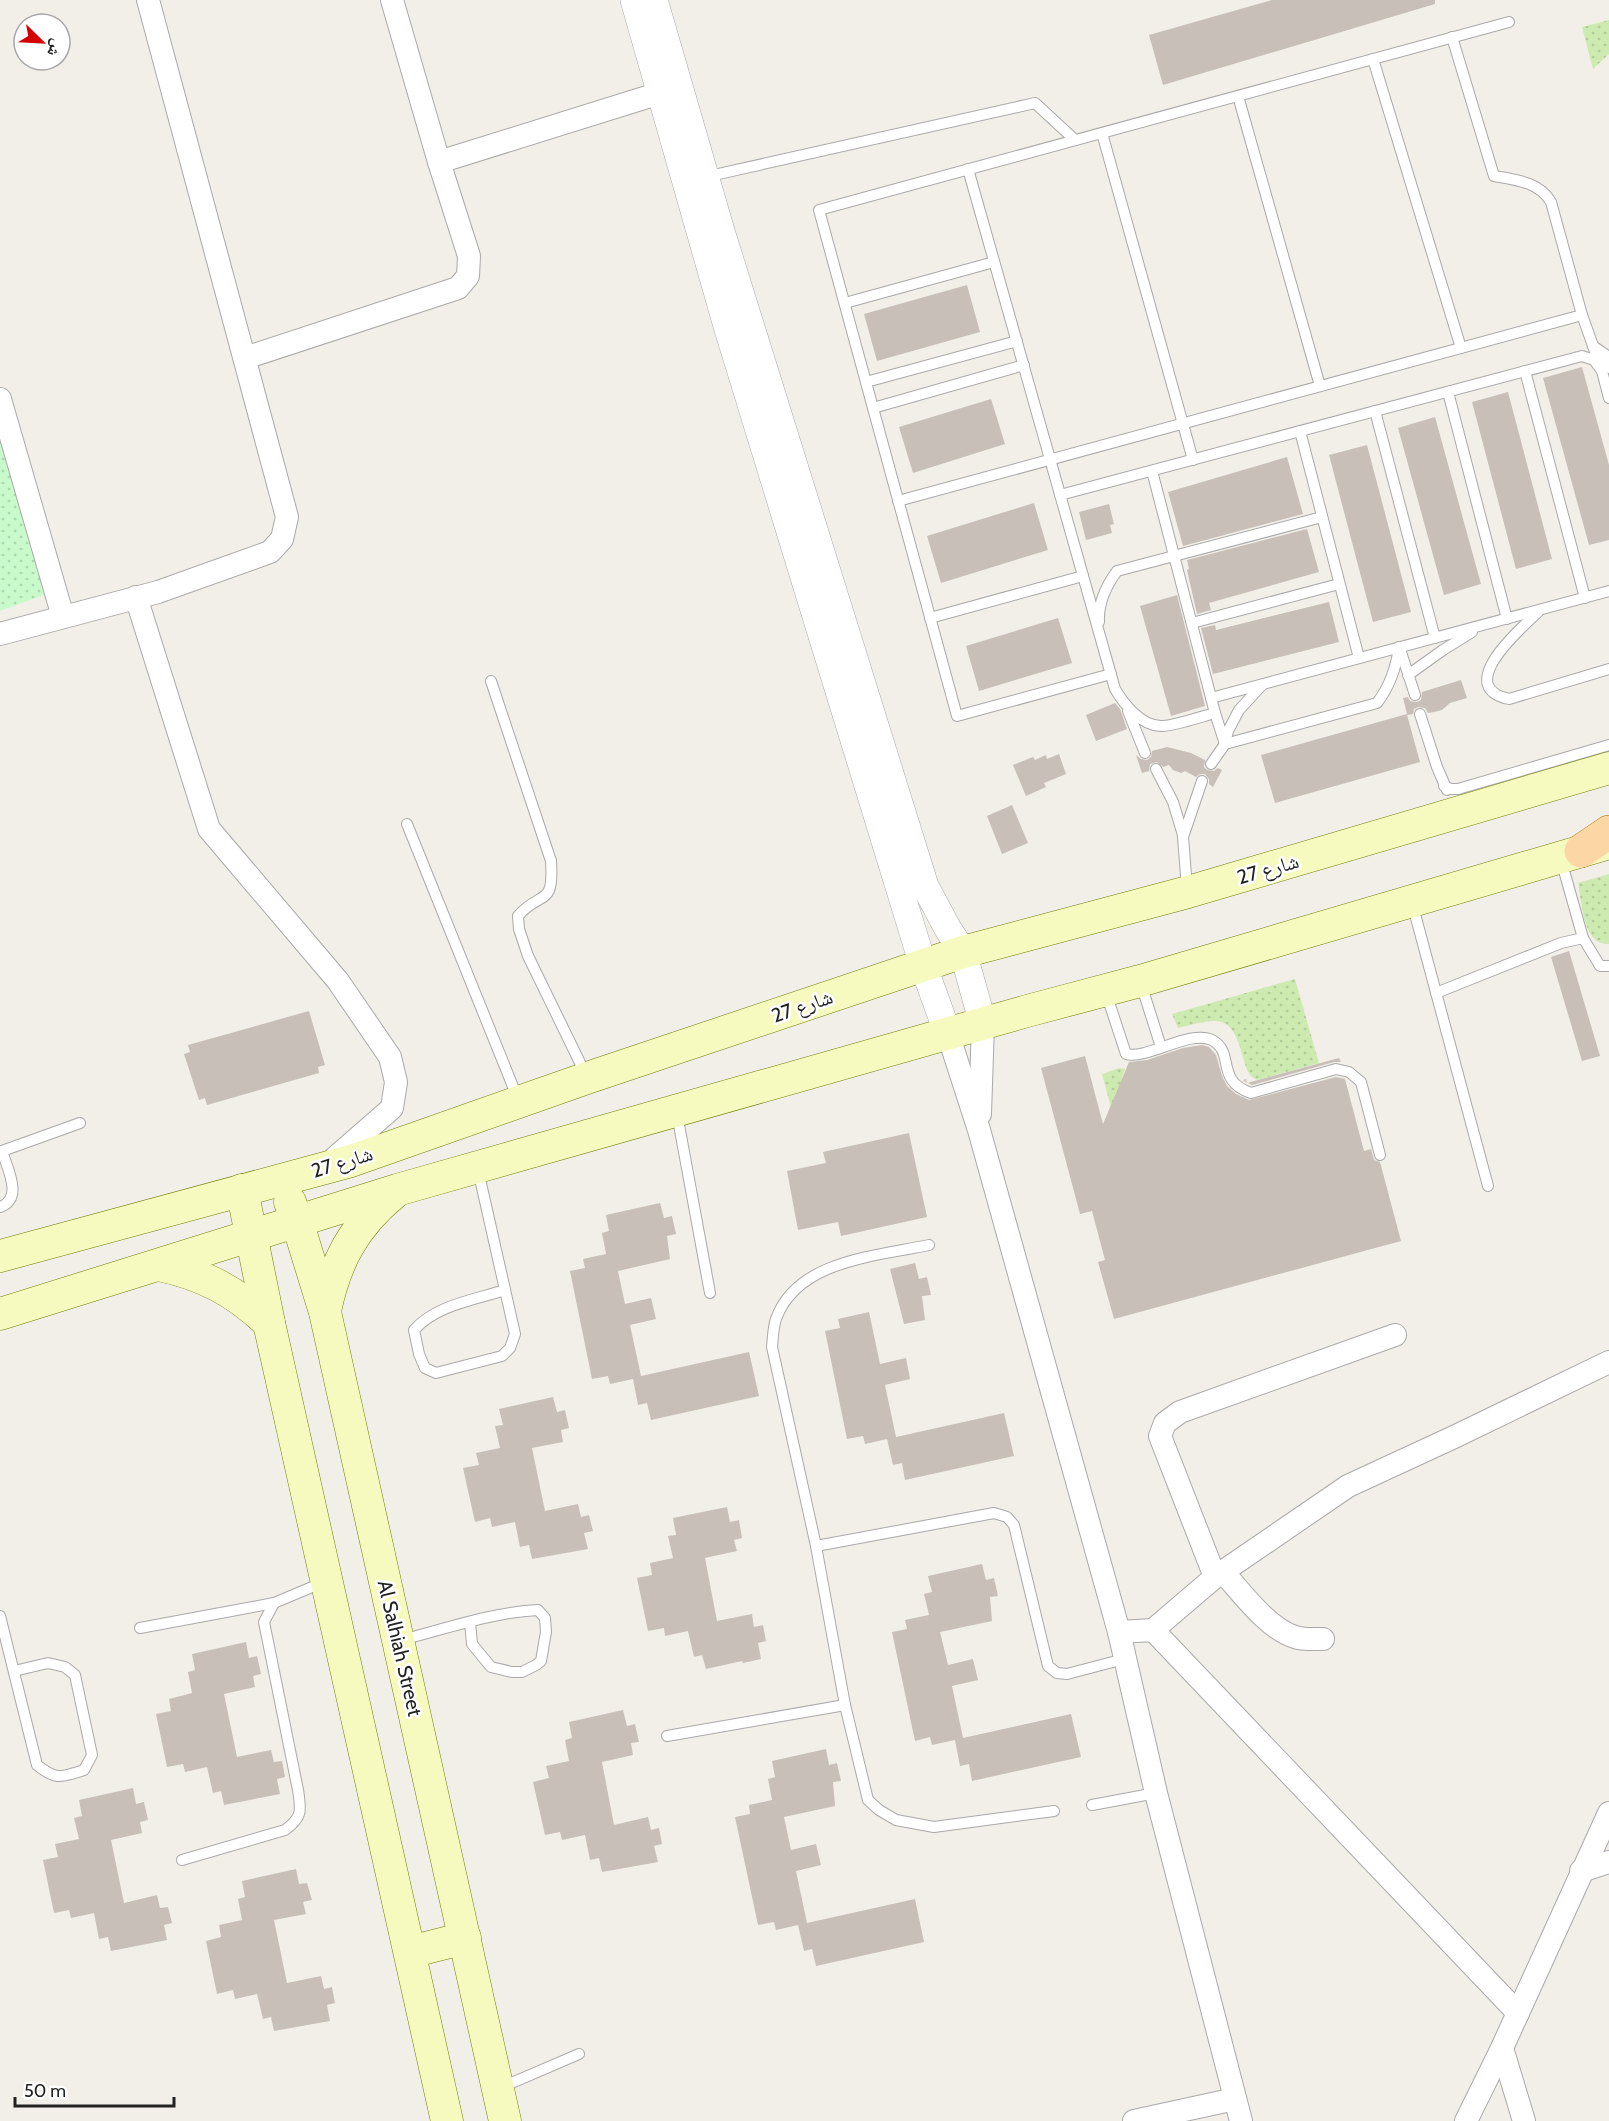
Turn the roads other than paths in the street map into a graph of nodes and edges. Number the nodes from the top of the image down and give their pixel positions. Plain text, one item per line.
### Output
1 (148, 0) edge
2 (392, 0) edge
3 (634, 0) edge
4 (654, 0) edge
5 (1509, 22) dead end
6 (1452, 37) junction
7 (1373, 59) junction
8 (660, 93) junction
9 (1238, 96) junction
10 (1102, 133) junction
11 (1075, 140) junction
12 (439, 162) junction
13 (968, 169) junction
14 (705, 177) junction
15 (994, 262) junction
16 (844, 303) junction
17 (1582, 315) junction
18 (1017, 341) junction
19 (1461, 348) junction
20 (245, 358) junction
21 (1024, 365) junction
22 (1605, 369) edge
23 (1526, 371) junction
24 (866, 382) junction
25 (1320, 386) junction
26 (1448, 392) junction
27 (1609, 398) edge
28 (0, 399) edge
29 (873, 408) junction
30 (1375, 411) junction
31 (1183, 424) junction
32 (1300, 431) junction
33 (1050, 460) junction
34 (1193, 460) junction
35 (1152, 471) junction
36 (1060, 495) junction
37 (898, 501) junction
38 (1322, 517) junction
39 (1174, 556) junction
40 (1083, 576) junction
41 (1340, 584) junction
42 (1609, 591) edge
43 (136, 597) junction
44 (1585, 598) junction
45 (1540, 610) junction
46 (63, 617) junction
47 (930, 618) junction
48 (1507, 619) junction
49 (1191, 623) junction
50 (1483, 625) junction
51 (1099, 631) junction
52 (0, 634) edge
53 (1435, 638) junction
54 (1400, 647) junction
55 (1359, 658) junction
56 (1609, 669) edge
57 (1111, 674) junction
58 (1408, 675) junction
59 (491, 681) dead end
60 (1264, 683) junction
61 (1414, 695) dead end
62 (1211, 698) junction
63 (1123, 703) junction
64 (1215, 713) junction
65 (1420, 714) dead end
66 (1225, 744) junction
67 (1609, 745) edge
68 (1145, 753) dead end
69 (1211, 764) dead end
70 (1609, 768) edge
71 (1156, 769) dead end
72 (1202, 781) dead end
73 (1444, 786) junction
74 (1489, 803) junction
75 (407, 824) dead end
76 (1609, 832) edge
77 (1183, 837) junction
78 (1583, 850) edge
79 (1188, 892) junction
80 (1411, 900) junction
81 (1583, 938) junction
82 (963, 952) junction
83 (923, 965) junction
84 (1609, 966) edge
85 (1140, 981) junction
86 (1105, 990) junction
87 (1436, 993) junction
88 (983, 1024) junction
89 (948, 1035) junction
90 (1161, 1047) junction
91 (587, 1078) junction
92 (519, 1102) junction
93 (676, 1110) junction
94 (80, 1124) dead end
95 (979, 1130) junction
96 (1, 1147) edge
97 (1380, 1155) dead end
98 (477, 1167) junction
99 (322, 1169) junction
100 (278, 1180) junction
101 (1488, 1186) dead end
102 (242, 1190) junction
103 (397, 1190) junction
104 (0, 1207) edge
105 (297, 1221) junction
106 (252, 1236) junction
107 (929, 1245) dead end
108 (0, 1256) edge
109 (159, 1265) junction
110 (505, 1290) junction
111 (710, 1293) dead end
112 (325, 1312) junction
113 (0, 1314) edge
114 (269, 1323) junction
115 (1395, 1335) dead end
116 (1609, 1362) edge
117 (816, 1546) junction
118 (1219, 1575) junction
119 (327, 1581) junction
120 (274, 1603) junction
121 (0, 1616) edge
122 (470, 1623) junction
123 (140, 1628) dead end
124 (1153, 1630) junction
125 (1119, 1632) junction
126 (1323, 1639) dead end
127 (398, 1641) junction
128 (1124, 1659) junction
129 (14, 1671) junction
130 (846, 1705) junction
131 (668, 1736) dead end
132 (1156, 1793) junction
133 (1092, 1805) dead end
134 (1054, 1811) dead end
135 (1609, 1813) edge
136 (182, 1860) dead end
137 (1609, 1862) edge
138 (1581, 1871) junction
139 (465, 1938) junction
140 (410, 1952) junction
141 (1518, 2013) junction
142 (1502, 2048) junction
143 (579, 2054) dead end
144 (498, 2089) junction
145 (1235, 2098) junction
146 (447, 2121) edge
147 (506, 2121) edge
148 (1134, 2121) edge
149 (1241, 2121) edge
150 (1466, 2121) edge
151 (1524, 2121) edge

1 - 20 street
2 - 12 street
3 - 8 street
4 - 14 street
5 - 6 lane
6 - 7 lane
6 - 17 lane
7 - 9 lane
7 - 19 lane
8 - 12 street
8 - 83 street
9 - 10 lane
9 - 25 lane
10 - 11 lane
10 - 31 lane
11 - 13 lane
11 - 14 lane
12 - 20 street
13 - 15 lane
13 - 16 lane
14 - 82 street
15 - 16 lane
15 - 18 lane
16 - 24 lane
17 - 19 lane
17 - 22 lane
18 - 21 lane
18 - 24 lane
19 - 25 lane
20 - 43 street
21 - 29 lane
21 - 33 lane
22 - 23 lane
22 - 27 lane
23 - 26 lane
23 - 44 lane
24 - 29 lane
25 - 31 lane
26 - 30 lane
26 - 48 lane
28 - 46 street
29 - 37 lane
30 - 32 lane
30 - 53 lane
31 - 33 lane
31 - 34 lane
32 - 34 lane
32 - 38 lane
33 - 36 lane
33 - 37 lane
34 - 35 lane
35 - 36 lane
35 - 39 lane
36 - 40 lane
37 - 47 lane
38 - 39 lane
38 - 41 lane
39 - 49 lane
39 - 51 lane
40 - 47 lane
40 - 51 lane
41 - 49 lane
41 - 55 lane
42 - 44 lane
43 - 46 street
43 - 99 street
44 - 45 lane
45 - 48 lane
45 - 56 lane
46 - 52 street
47 - 57 lane
48 - 50 lane
49 - 62 lane
50 - 53 lane
50 - 58 lane
51 - 57 lane
53 - 54 lane
54 - 55 lane
54 - 58 lane
54 - 66 lane
55 - 60 lane
57 - 63 lane
58 - 61 lane
59 - 91 lane
60 - 62 lane
60 - 66 lane
62 - 64 lane
63 - 64 lane
63 - 68 lane
64 - 66 lane
65 - 73 lane
66 - 69 lane
67 - 73 lane
70 - 74 main road, شارع 27
71 - 77 lane
72 - 77 lane
73 - 74 lane
74 - 79 main road, شارع 27
75 - 92 lane
76 - 78 main road
77 - 79 lane
78 - 80 main road
78 - 81 lane
79 - 82 main road, شارع 27
80 - 85 main road
80 - 87 lane
81 - 84 lane
81 - 87 lane
82 - 83 main road, شارع 27
82 - 88 street
83 - 89 street
83 - 91 main road, شارع 27
85 - 86 main road
85 - 90 lane
86 - 88 main road
86 - 90 lane
87 - 101 lane
88 - 89 main road
88 - 95 street
89 - 93 main road
89 - 95 street
90 - 97 lane
91 - 92 main road, شارع 27
92 - 99 main road, شارع 27
93 - 98 main road
93 - 111 lane
94 - 96 lane
95 - 125 street
96 - 104 lane
98 - 103 main road
98 - 110 lane
99 - 100 main road, شارع 27
100 - 102 main road, شارع 27
100 - 105 main road, Al Salhiah Street
102 - 106 main road
102 - 108 main road, شارع 27
103 - 105 main road
103 - 112 main road
105 - 106 main road
105 - 112 main road, Al Salhiah Street
106 - 109 main road
106 - 114 main road
107 - 117 lane
109 - 113 main road
109 - 114 main road
110 - 110 lane
112 - 127 main road, Al Salhiah Street
114 - 119 main road
115 - 118 street
116 - 118 street
117 - 128 lane
117 - 130 lane
118 - 124 street
118 - 126 street
119 - 120 lane
119 - 140 main road
120 - 123 lane
120 - 136 lane
121 - 129 lane
122 - 122 lane
122 - 127 lane
124 - 125 street
124 - 141 street
125 - 128 street
127 - 139 main road, Al Salhiah Street
128 - 132 street
129 - 129 lane
130 - 131 lane
130 - 134 lane
132 - 133 lane
132 - 145 street
135 - 138 street
137 - 138 street
138 - 141 street
139 - 140 main road
139 - 144 main road, Al Salhiah Street
140 - 146 main road
141 - 142 street
142 - 150 street
142 - 151 street
143 - 144 lane
144 - 147 main road, Al Salhiah Street
145 - 148 street
145 - 149 street

